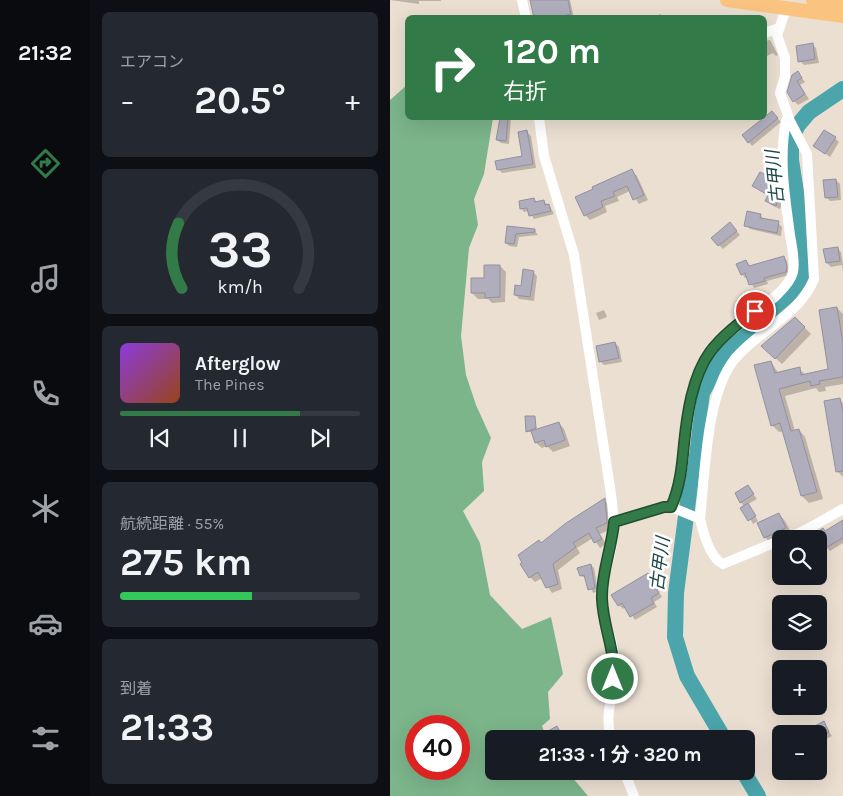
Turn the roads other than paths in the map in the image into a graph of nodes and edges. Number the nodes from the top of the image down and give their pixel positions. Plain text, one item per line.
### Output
1 (522, 0) edge
2 (727, 0) edge
3 (813, 0) edge
4 (843, 4) edge
5 (786, 9) junction
6 (525, 15) edge
7 (843, 16) edge
8 (779, 28) junction
9 (767, 32) edge
10 (789, 119) junction
11 (539, 120) edge
12 (675, 509) junction
13 (843, 509) edge
14 (698, 518) junction
15 (614, 522) junction
16 (803, 530) edge
17 (772, 544) edge
18 (609, 730) edge
19 (628, 780) edge
20 (634, 796) edge

1 - 6 street
2 - 5 highway
3 - 4 highway
5 - 7 highway
5 - 8 street
8 - 9 street
8 - 10 street
10 - 12 street
10 - 14 street
11 - 15 street
12 - 14 street
12 - 15 street
13 - 16 street
14 - 17 street
15 - 18 street
19 - 20 street

